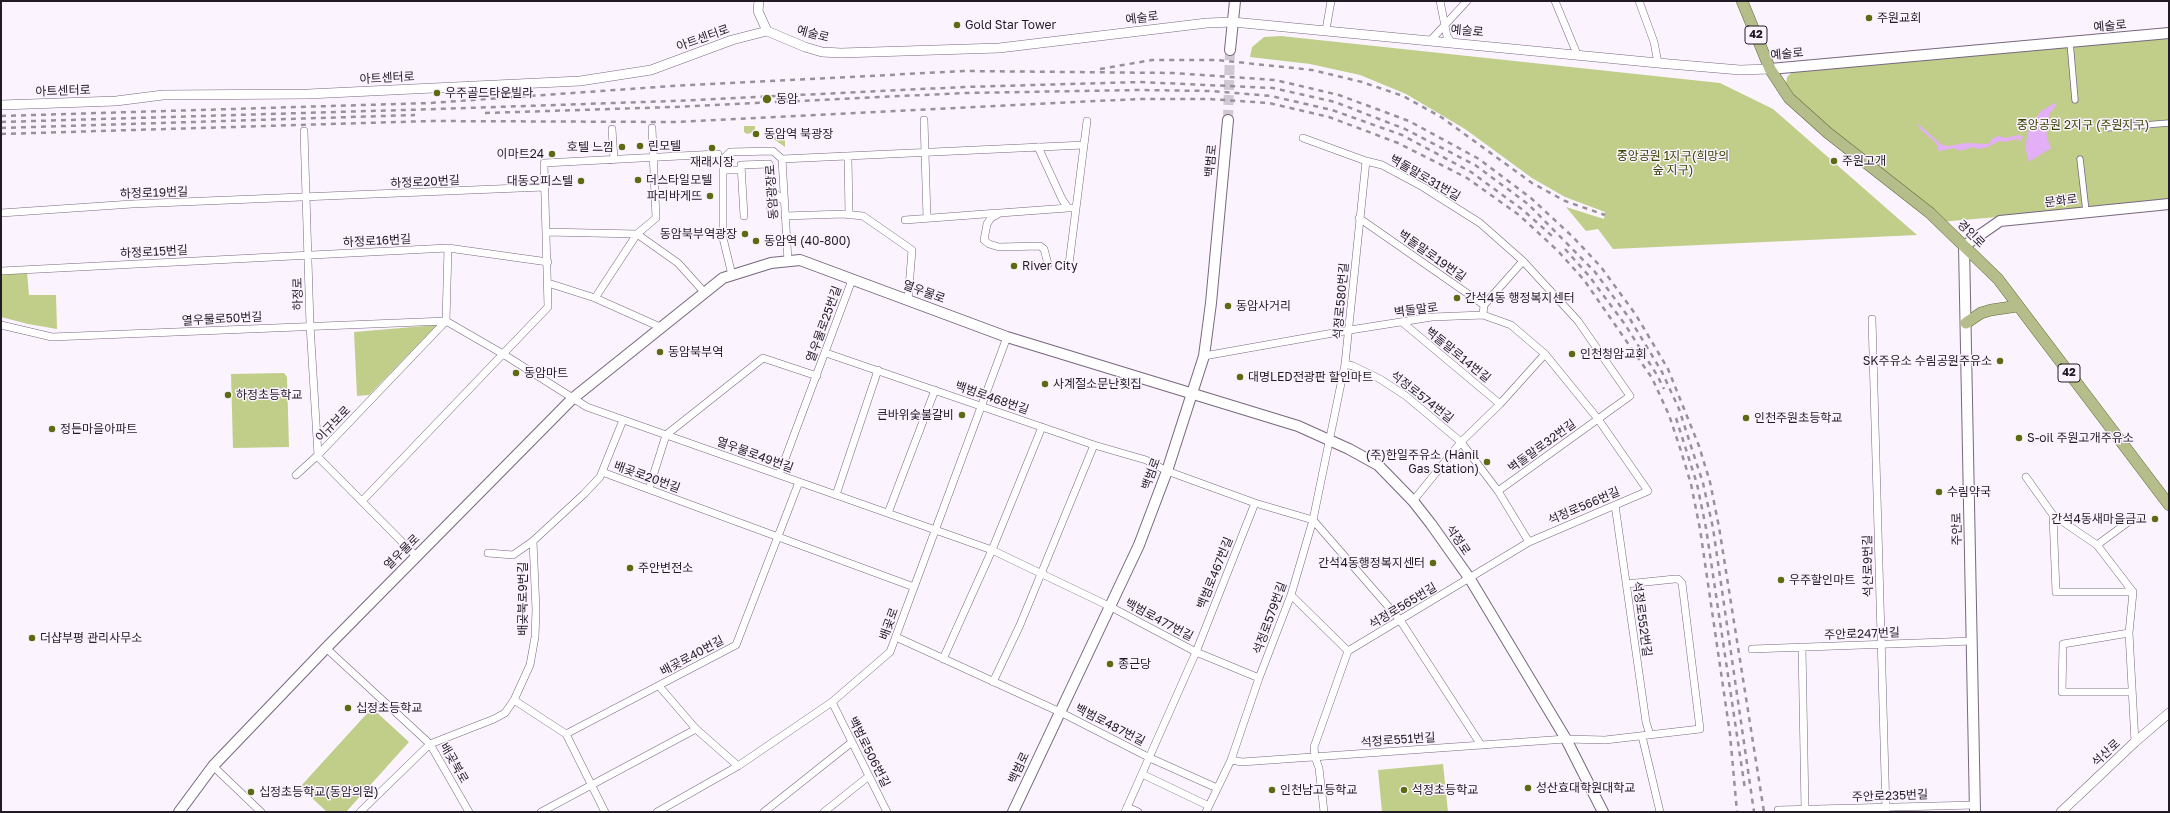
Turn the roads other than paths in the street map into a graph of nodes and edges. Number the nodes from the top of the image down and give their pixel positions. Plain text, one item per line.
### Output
1 (759, 1) edge
2 (1235, 1) edge
3 (1332, 1) edge
4 (1440, 1) edge
5 (1467, 1) edge
6 (1555, 1) edge
7 (1639, 1) edge
8 (1742, 1) edge
9 (1233, 22) junction
10 (1446, 23) junction
11 (1326, 30) junction
12 (767, 31) junction
13 (2169, 33) edge
14 (1431, 40) junction
15 (1452, 42) junction
16 (2070, 42) junction
17 (1230, 50) tunnel mouth
18 (1576, 54) junction
19 (1658, 63) junction
20 (1770, 69) junction
21 (2075, 100) dead end
22 (1, 105) edge
23 (924, 120) dead end
24 (1087, 120) dead end
25 (1228, 120) tunnel mouth
26 (2169, 123) edge
27 (652, 128) dead end
28 (2107, 128) dead end
29 (612, 130) dead end
30 (304, 131) dead end
31 (1303, 138) dead end
32 (1084, 145) junction
33 (1038, 147) junction
34 (925, 152) junction
35 (718, 154) dead end
36 (848, 156) junction
37 (653, 158) junction
38 (782, 159) junction
39 (2080, 159) dead end
40 (614, 160) junction
41 (1366, 161) junction
42 (724, 170) junction
43 (741, 170) junction
44 (544, 187) junction
45 (770, 189) junction
46 (307, 198) junction
47 (784, 201) junction
48 (2169, 204) edge
49 (1068, 208) junction
50 (1076, 208) junction
51 (2086, 211) junction
52 (1, 213) edge
53 (1000, 213) junction
54 (771, 215) dead end
55 (849, 215) junction
56 (744, 216) dead end
57 (785, 216) junction
58 (927, 218) junction
59 (1359, 218) junction
60 (905, 220) dead end
61 (546, 232) junction
62 (637, 234) junction
63 (1964, 246) junction
64 (448, 248) junction
65 (308, 256) junction
66 (1523, 260) junction
67 (788, 261) junction
68 (548, 262) junction
69 (1048, 264) dead end
70 (1069, 264) dead end
71 (1, 271) edge
72 (732, 275) junction
73 (852, 280) junction
74 (548, 283) junction
75 (705, 293) junction
76 (595, 298) junction
77 (908, 300) junction
78 (1484, 305) junction
79 (2018, 306) junction
80 (1484, 315) junction
81 (1872, 319) dead end
82 (446, 321) junction
83 (1402, 322) junction
84 (1966, 323) junction
85 (1, 325) edge
86 (310, 325) junction
87 (660, 327) junction
88 (1350, 330) junction
89 (1007, 338) junction
90 (826, 353) junction
91 (503, 354) junction
92 (1545, 354) junction
93 (1204, 356) junction
94 (1345, 364) junction
95 (878, 370) junction
96 (817, 376) junction
97 (935, 390) junction
98 (1191, 395) junction
99 (572, 398) junction
100 (1500, 404) junction
101 (980, 406) junction
102 (1598, 419) junction
103 (623, 420) junction
104 (1042, 427) junction
105 (666, 435) junction
106 (1330, 441) junction
107 (1461, 442) junction
108 (1094, 445) junction
109 (318, 456) junction
110 (1167, 471) junction
111 (602, 472) junction
112 (296, 475) dead end
113 (778, 475) junction
114 (2026, 477) dead end
115 (799, 482) junction
116 (649, 489) junction
117 (1498, 491) junction
118 (1648, 491) joint
119 (836, 495) junction
120 (363, 500) junction
121 (1413, 501) junction
122 (1255, 503) junction
123 (1615, 505) junction
124 (2169, 505) edge
125 (888, 513) junction
126 (2053, 515) junction
127 (2135, 517) dead end
128 (1313, 520) junction
129 (937, 530) junction
130 (779, 537) junction
131 (533, 541) junction
132 (1529, 542) junction
133 (2097, 545) junction
134 (992, 550) junction
135 (488, 554) dead end
136 (416, 556) junction
137 (1041, 573) junction
138 (1470, 579) junction
139 (1626, 584) junction
140 (914, 587) junction
141 (2133, 592) junction
142 (1291, 595) junction
143 (1111, 607) junction
144 (1400, 620) junction
145 (2129, 633) junction
146 (896, 637) junction
147 (1972, 641) junction
148 (1881, 644) junction
149 (1802, 647) junction
150 (326, 648) junction
151 (1752, 649) dead end
152 (1348, 651) junction
153 (1196, 652) junction
154 (943, 659) junction
155 (1259, 678) junction
156 (993, 682) junction
157 (659, 686) junction
158 (2132, 692) junction
159 (514, 700) junction
160 (832, 702) junction
161 (1174, 702) joint
162 (1060, 712) junction
163 (2169, 713) edge
164 (696, 729) junction
165 (566, 734) junction
166 (1646, 736) junction
167 (1566, 739) junction
168 (852, 742) junction
169 (2135, 742) junction
170 (430, 744) junction
171 (1481, 745) junction
172 (1315, 757) junction
173 (1150, 758) junction
174 (1231, 760) junction
175 (213, 766) junction
176 (738, 766) junction
177 (1142, 774) junction
178 (869, 776) junction
179 (593, 785) junction
180 (1217, 788) junction
181 (1975, 808) edge
182 (1208, 809) edge
183 (1806, 809) junction
184 (1126, 810) edge
185 (1778, 810) dead end
186 (1886, 810) edge
187 (179, 812) edge
188 (261, 812) edge
189 (360, 812) edge
190 (469, 812) edge
191 (541, 812) edge
192 (605, 812) edge
193 (657, 812) edge
194 (764, 812) edge
195 (824, 812) edge
196 (887, 812) edge
197 (1013, 812) edge
198 (1138, 812) edge
199 (1324, 812) edge
200 (1603, 812) edge
201 (1660, 812) edge
202 (2061, 812) edge

1 - 12 street
2 - 9 main road
3 - 11 street
4 - 10 street
5 - 10 street
6 - 18 street
7 - 19 street
8 - 20 main road, 경인로 / 42
9 - 11 street, 예술로
9 - 12 street, 예술로
9 - 17 main road
10 - 14 street
10 - 15 street
11 - 14 street, 예술로
12 - 22 street, 아트센터로
13 - 16 main road, 예술로
14 - 15 street, 예술로
15 - 18 street, 예술로
16 - 20 main road, 예술로
16 - 21 street
18 - 19 street, 예술로
19 - 20 street, 예술로
20 - 63 main road, 경인로 / 42
23 - 34 street
24 - 32 street
25 - 93 main road, 백범로
26 - 28 street
27 - 37 street
29 - 40 street
30 - 46 street, 하정로
31 - 41 street, 벽돌말로31번길
32 - 33 street
32 - 50 street
33 - 34 street
33 - 49 street
34 - 36 street
34 - 58 street
35 - 37 street
36 - 38 street
36 - 55 street
37 - 40 street
37 - 62 street
38 - 42 street, 동암광장로
38 - 47 street, 동암광장로
39 - 51 street
40 - 44 street
41 - 59 street, 석정로580번길
41 - 66 street, 벽돌말로31번길
42 - 43 street
42 - 72 street, 동암광장로
43 - 45 street
43 - 56 street
44 - 46 street, 하정로20번길
44 - 61 street
45 - 47 street
45 - 54 street
46 - 52 street, 하정로19번길
46 - 65 street, 하정로
47 - 57 street, 동암광장로
48 - 51 main road, 문화로
49 - 50 street
49 - 53 street
50 - 70 street
51 - 63 main road, 문화로
53 - 58 street
53 - 69 street
55 - 57 street
55 - 77 street
57 - 67 street, 동암광장로
58 - 60 street
59 - 78 street, 벽돌말로19번길
59 - 88 street, 석정로580번길
61 - 62 street
61 - 68 street
62 - 75 street
62 - 76 street
63 - 79 main road, 경인로 / 42
63 - 84 main road, 주안로
64 - 65 street, 하정로16번길
64 - 68 street, 하정로16번길
64 - 82 street
65 - 71 street, 하정로15번길
65 - 86 street, 하정로
66 - 78 street
66 - 102 street, 벽돌말로31번길
67 - 72 main road, 열우물로
67 - 73 main road, 열우물로
68 - 74 street
72 - 75 main road, 열우물로
73 - 77 main road, 열우물로
73 - 90 street, 열우물로25번길
74 - 76 street
74 - 91 street
75 - 87 main road, 열우물로
76 - 87 street
77 - 89 main road, 열우물로
78 - 80 street
79 - 84 main road
79 - 124 main road, 경인로 / 42
80 - 83 street, 벽돌말로
80 - 92 street, 벽돌말로
81 - 148 street, 석산로9번길
82 - 86 street, 열우물로50번길
82 - 91 street
82 - 109 street, 이규보로
83 - 88 street, 벽돌말로
83 - 100 street, 벽돌말로14번길
84 - 147 main road, 주안로
85 - 86 street, 열우물로50번길
86 - 109 street, 하정로
87 - 99 main road, 열우물로
88 - 93 street, 벽돌말로
88 - 94 street, 석정로580번길
89 - 98 main road, 열우물로
89 - 101 street, 배곶로
90 - 95 street, 백범로468번길
90 - 96 street, 열우물로25번길
91 - 99 street
91 - 120 street
92 - 100 street
92 - 102 street, 벽돌말로
93 - 98 main road, 백범로
94 - 106 street, 석정로580번길
94 - 107 street, 석정로574번길
95 - 97 street, 백범로468번길
95 - 119 street
96 - 105 street, 열우물로25번길
96 - 113 street, 열우물로25번길
97 - 101 street, 백범로468번길
97 - 125 street
98 - 106 main road, 석정로
98 - 110 main road, 백범로
99 - 103 street, 열우물로49번길
99 - 136 main road, 열우물로
100 - 107 street
101 - 104 street, 백범로468번길
101 - 129 street, 배곶로
102 - 117 street, 벽돌말로32번길
102 - 118 street, 벽돌말로
103 - 105 street, 열우물로49번길
103 - 111 street
104 - 108 street, 백범로468번길
104 - 134 street
105 - 113 street, 열우물로49번길
105 - 116 street
106 - 121 main road, 석정로
106 - 128 street, 석정로579번길
107 - 117 street
107 - 121 street
108 - 110 street, 백범로468번길
108 - 137 street
109 - 112 street, 이규보로
109 - 120 street, 이규보로
110 - 122 street
110 - 143 main road, 백범로
111 - 116 street, 배곶로20번길
111 - 131 street, 배곶로20번길
113 - 115 street, 열우물로49번길
114 - 126 street
115 - 119 street, 열우물로49번길
115 - 130 street
116 - 130 street, 배곶로20번길
117 - 132 street
118 - 123 street, 석정로566번길
119 - 125 street, 열우물로49번길
120 - 136 street, 이규보로
121 - 138 main road, 석정로
122 - 128 street
122 - 153 street, 백범로467번길
123 - 132 street, 석정로566번길
123 - 139 street, 석정로552번길
125 - 129 street, 열우물로49번길
126 - 133 street
126 - 141 street
127 - 133 street
128 - 142 street, 석정로579번길
128 - 144 street
129 - 134 street, 열우물로49번길
129 - 140 street, 배곶로
130 - 140 street, 배곶로20번길
130 - 157 street, 배곶로40번길
131 - 135 street, 배곶로20번길
131 - 159 street, 배곶북로9번길
132 - 138 street, 석정로566번길
133 - 141 street
134 - 137 street, 열우물로49번길
134 - 154 street
136 - 150 main road, 열우물로
137 - 143 street, 백범로477번길
137 - 156 street
138 - 144 street, 석정로565번길
138 - 167 main road, 석정로
139 - 166 street, 석정로552번길
139 - 166 street
140 - 146 street, 배곶로
141 - 145 street
142 - 152 street
142 - 155 street, 석정로579번길
143 - 153 street, 백범로477번길
143 - 162 main road, 백범로
144 - 152 street, 석정로565번길
144 - 171 street
145 - 158 street
145 - 158 street
146 - 154 street, 백범로487번길
146 - 160 street, 배곶로
147 - 148 street, 주안로247번길
147 - 181 main road, 주안로
148 - 149 street, 주안로247번길
148 - 186 street, 석산로9번길
149 - 151 street, 주안로247번길
149 - 183 street
150 - 170 street, 배곶북로
150 - 175 main road, 열우물로
152 - 172 street
153 - 155 street, 백범로477번길
153 - 161 street, 백범로477번길
154 - 156 street, 백범로487번길
155 - 174 street, 석정로579번길
156 - 162 street, 백범로487번길
157 - 164 street, 배곶로40번길
157 - 165 street, 배곶로40번길
158 - 169 street
159 - 165 street
159 - 170 street, 배곶북로9번길
160 - 168 street, 백범로506번길
160 - 176 street, 배곶로
161 - 173 street, 백범로487번길
162 - 173 street, 백범로487번길
162 - 197 main road, 백범로
163 - 169 street, 석산로
164 - 176 street, 배곶로40번길
164 - 179 street
165 - 179 street
166 - 167 street
166 - 201 street, 석정로552번길
167 - 171 street, 석정로551번길
167 - 200 main road, 석정로
168 - 178 street, 백범로506번길
168 - 194 street
169 - 202 street, 석산로
170 - 189 street
170 - 190 street, 배곶북로
171 - 172 street, 석정로551번길
172 - 174 street, 석정로551번길
172 - 199 street
173 - 177 street, 백범로487번길
173 - 180 street, 백범로487번길
174 - 180 street, 석정로579번길
175 - 187 main road, 열우물로
175 - 188 street
176 - 193 street, 배곶로
177 - 182 street
177 - 184 street, 백범로487번길
178 - 195 street
178 - 196 street, 백범로506번길
179 - 191 street
179 - 192 street
180 - 182 street, 석정로579번길
181 - 186 street, 주안로235번길
183 - 185 street, 주안로235번길
183 - 186 street, 주안로235번길
184 - 198 street

